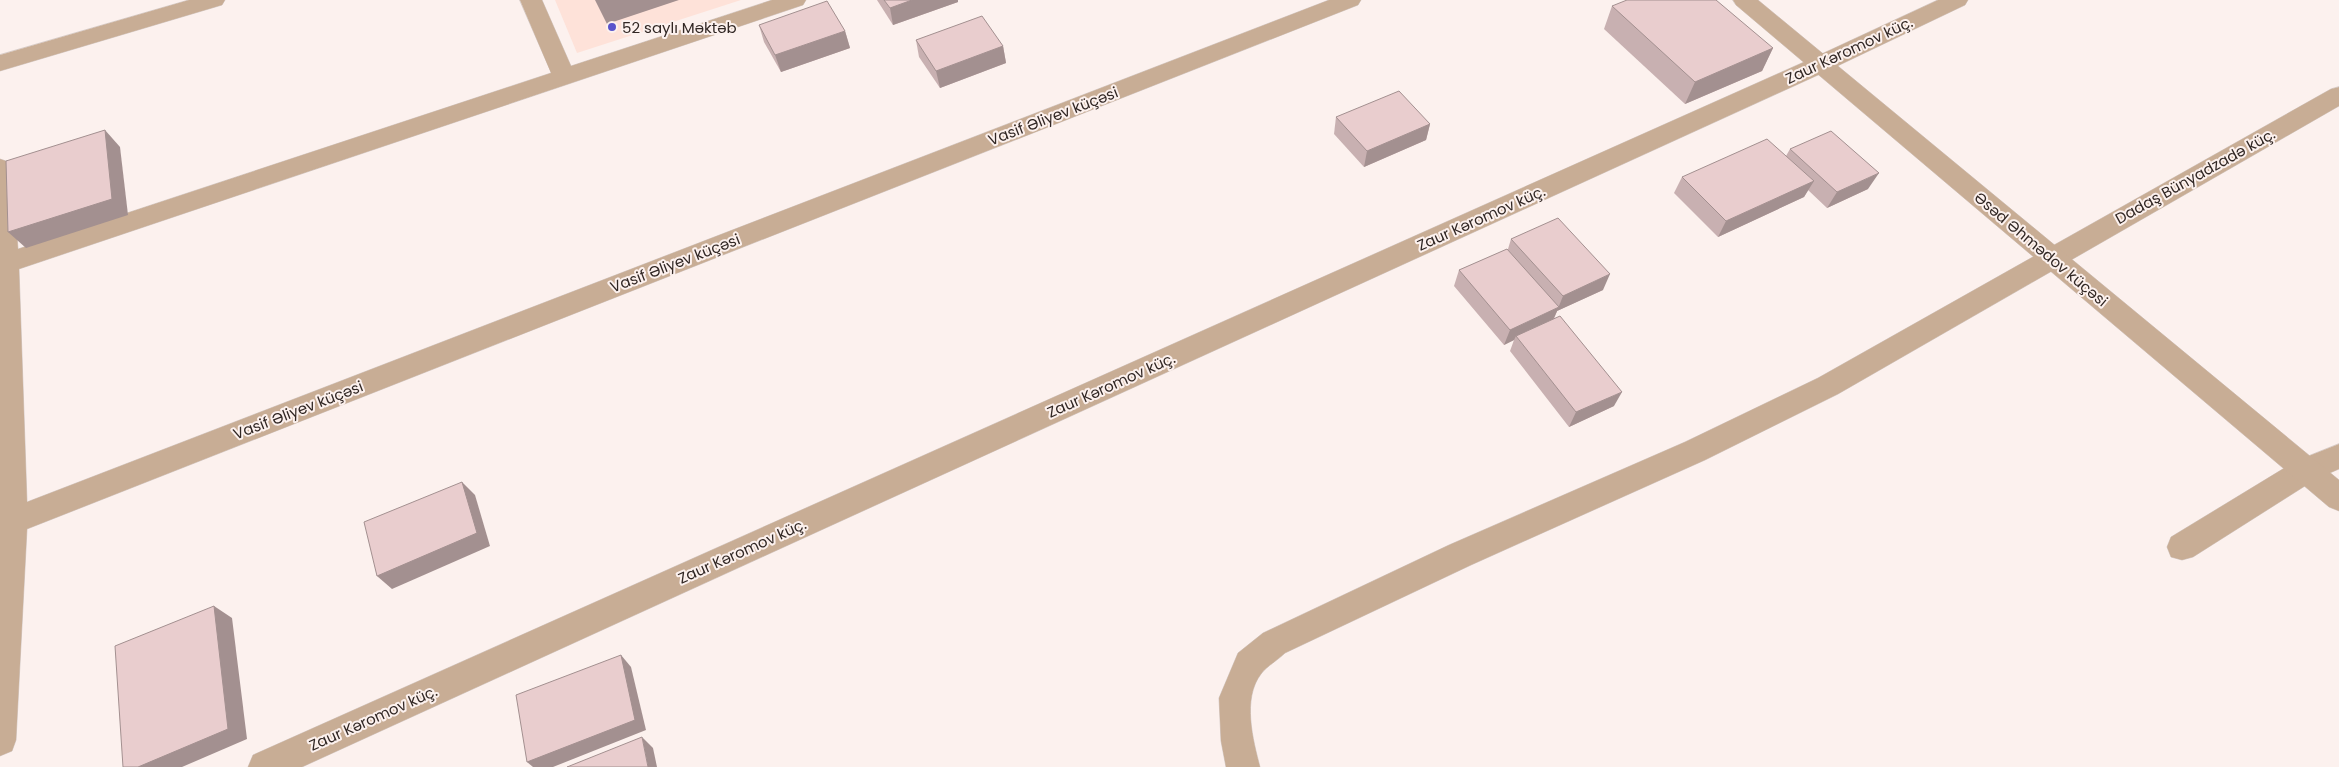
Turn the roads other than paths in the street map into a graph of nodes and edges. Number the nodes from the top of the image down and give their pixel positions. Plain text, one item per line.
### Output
1 (214, 0) edge
2 (532, 0) edge
3 (796, 0) edge
4 (1350, 0) edge
5 (1744, 0) edge
6 (1957, 0) edge
7 (0, 63) edge
8 (1821, 64) junction
9 (564, 76) junction
10 (2339, 95) edge
11 (0, 168) edge
12 (2051, 257) junction
13 (3, 264) edge
14 (2339, 456) edge
15 (2306, 470) junction
16 (2339, 498) edge
17 (6, 523) edge
18 (2182, 547) dead end
19 (0, 740) edge
20 (265, 767) edge
21 (1243, 767) edge

1 - 7 street
2 - 9 street
3 - 9 street
4 - 17 street, Vasif Əliyev küçəsi
5 - 8 street, Əsəd Əhmədov küçəsi
6 - 8 street, Zaur Kəromov küç.
8 - 12 street, Əsəd Əhmədov küçəsi
8 - 20 street, Zaur Kəromov küç.
9 - 13 street
10 - 12 street, Dadaş Bünyadzadə küç.
11 - 13 street
12 - 15 street, Əsəd Əhmədov küçəsi
12 - 21 street, Dadaş Bünyadzadə küç.
13 - 17 street
14 - 15 street
15 - 16 street, Əsəd Əhmədov küçəsi
15 - 18 street
17 - 19 street

